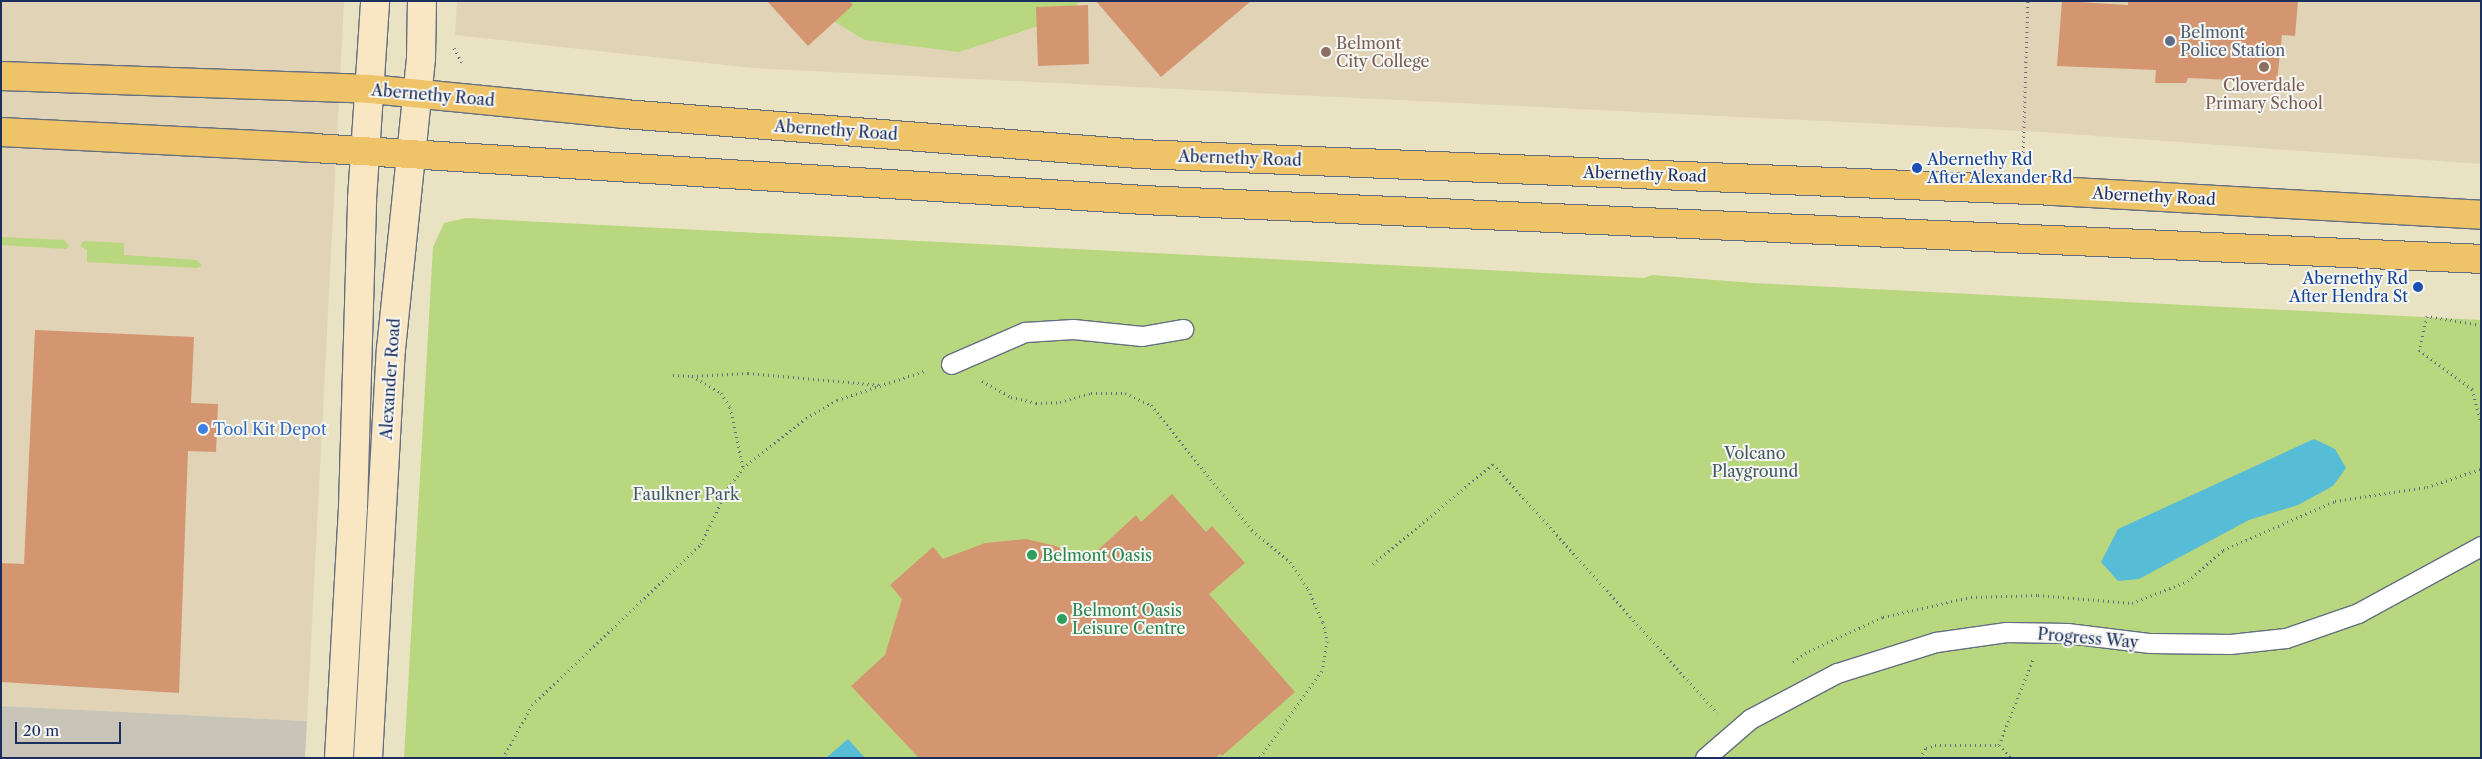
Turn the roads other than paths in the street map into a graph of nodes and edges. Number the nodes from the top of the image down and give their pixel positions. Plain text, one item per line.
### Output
1 (375, 1) edge
2 (422, 1) edge
3 (1, 76) edge
4 (370, 89) junction
5 (417, 94) junction
6 (1, 132) edge
7 (367, 152) junction
8 (411, 155) junction
9 (2481, 215) edge
10 (2481, 259) edge
11 (1184, 329) dead end
12 (951, 364) road end
13 (2481, 546) edge
14 (340, 758) edge
15 (368, 758) edge
16 (1705, 758) edge

1 - 4 main road, Alexander Road
2 - 5 main road, Alexander Road
3 - 4 main road, Abernethy Road
4 - 5 main road, Abernethy Road
4 - 7 main road, Alexander Road
5 - 8 main road, Alexander Road
5 - 9 main road, Abernethy Road
6 - 7 main road
7 - 8 main road
7 - 14 main road, Alexander Road
8 - 10 main road
8 - 15 main road, Alexander Road
11 - 12 lane
13 - 16 lane, Progress Way

